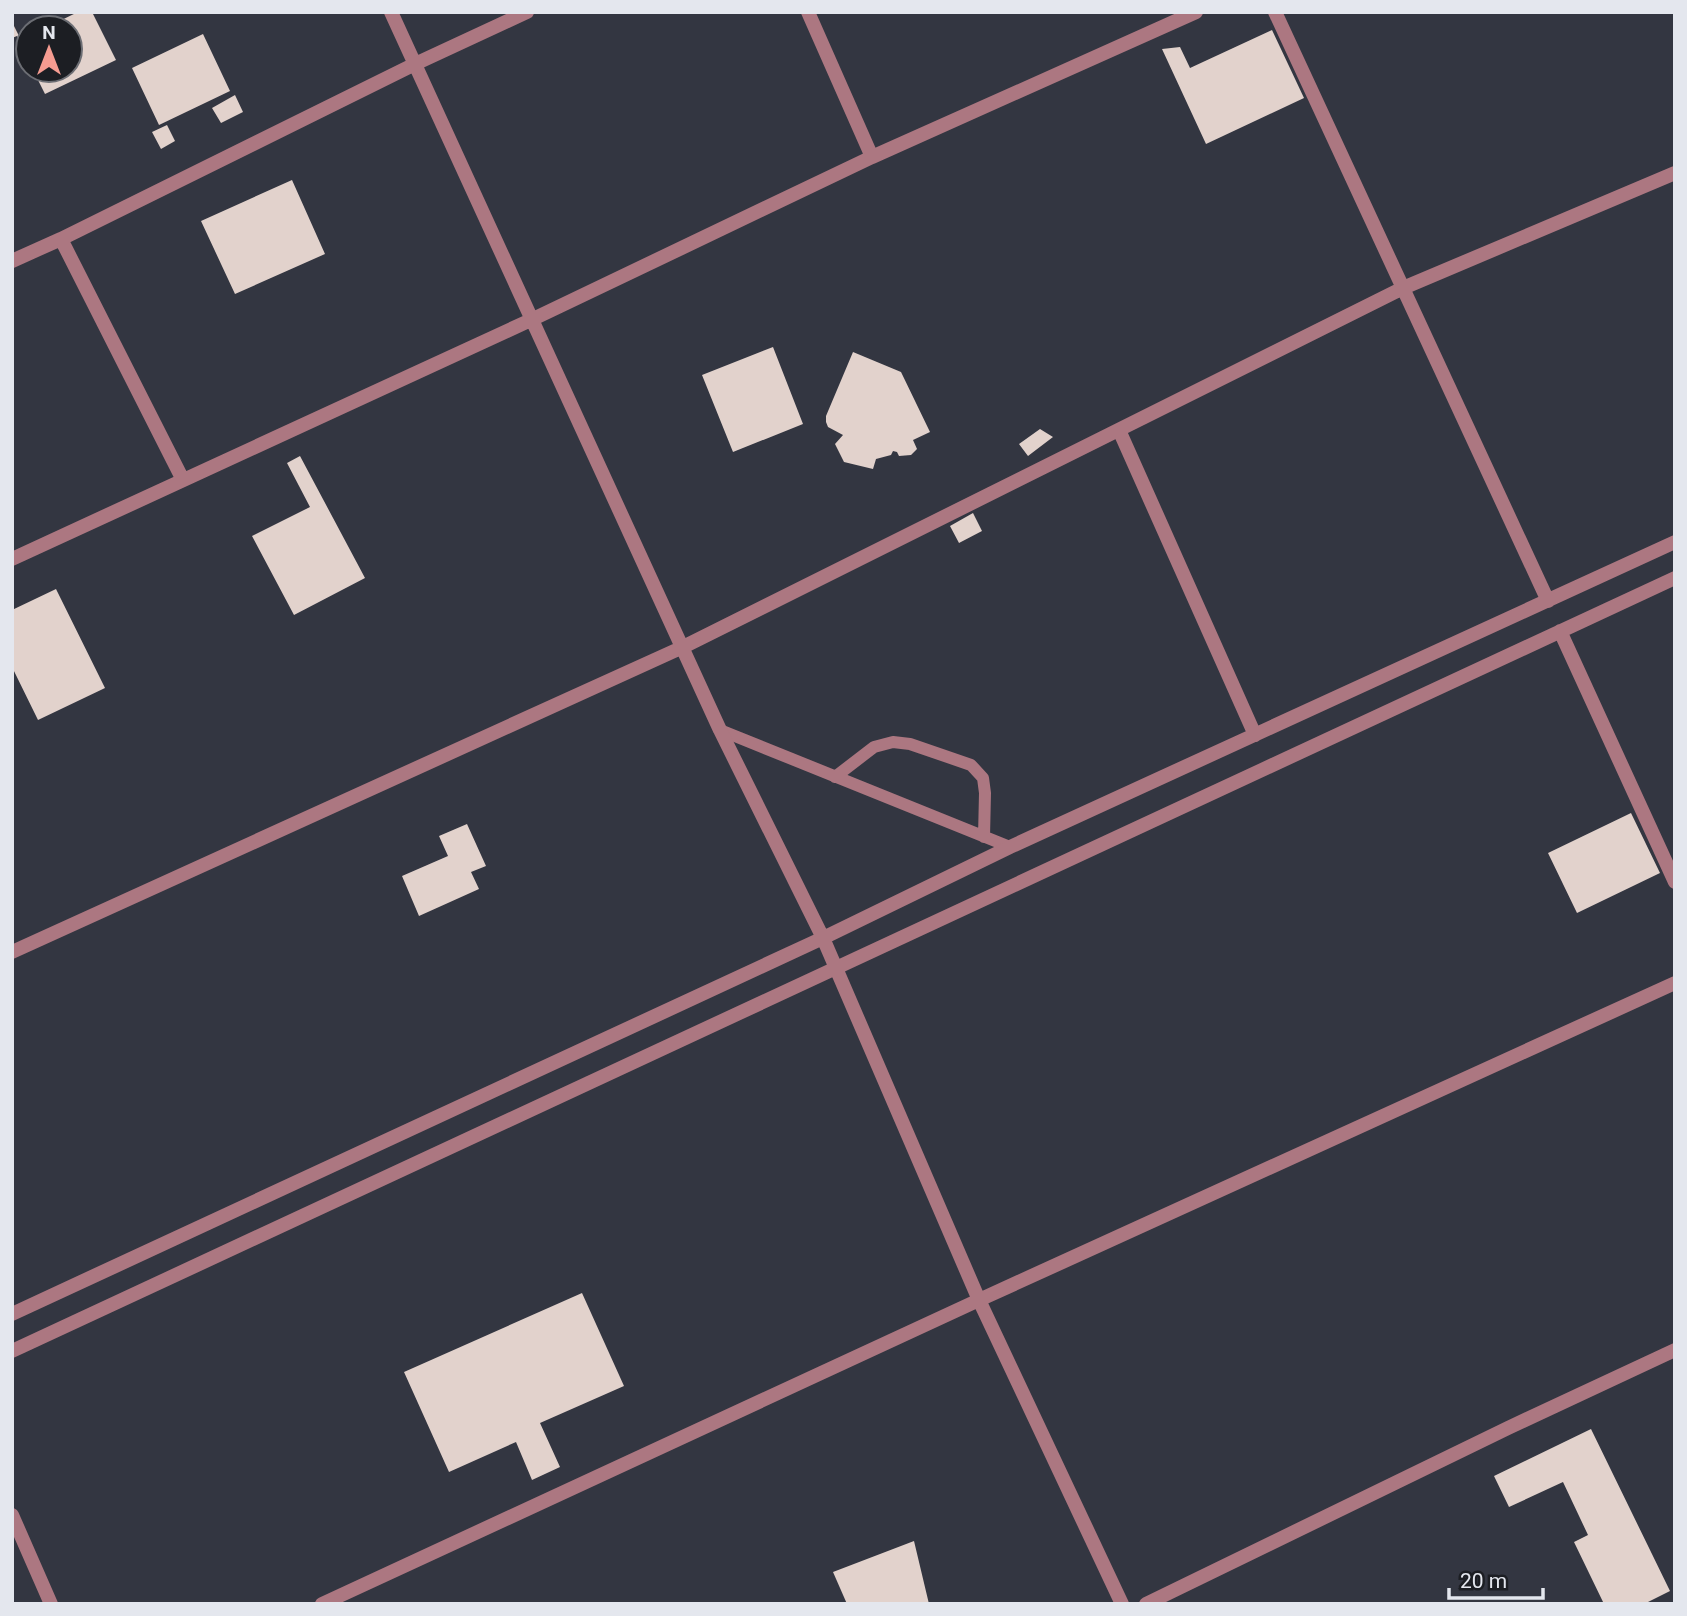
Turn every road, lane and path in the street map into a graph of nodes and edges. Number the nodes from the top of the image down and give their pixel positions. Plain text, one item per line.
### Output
1 (391, 12) edge
2 (527, 12) edge
3 (808, 12) edge
4 (1196, 12) edge
5 (1275, 12) edge
6 (415, 64) junction
7 (872, 157) junction
8 (1675, 173) edge
9 (61, 239) junction
10 (12, 261) edge
11 (1403, 288) junction
12 (533, 319) junction
13 (1119, 429) junction
14 (183, 480) junction
15 (1675, 542) edge
16 (12, 559) edge
17 (1675, 578) edge
18 (1548, 601) junction
19 (1560, 631) junction
20 (683, 648) junction
21 (720, 730) junction
22 (1255, 735) junction
23 (835, 777) junction
24 (984, 837) junction
25 (1010, 847) junction
26 (1675, 882) edge
27 (823, 938) junction
28 (12, 952) edge
29 (835, 968) junction
30 (1675, 983) edge
31 (979, 1300) junction
32 (12, 1314) edge
33 (1675, 1350) edge
34 (12, 1351) edge
35 (12, 1516) edge
36 (51, 1604) edge
37 (322, 1604) edge
38 (1122, 1604) edge
39 (1146, 1604) edge

1 - 6 street
2 - 6 street
3 - 7 street
4 - 7 street
5 - 11 street
6 - 9 street
6 - 12 street
7 - 12 street
8 - 11 street
9 - 10 street
9 - 14 street
11 - 13 street
11 - 18 street
12 - 14 street
12 - 20 street
13 - 20 street
13 - 22 street
14 - 16 street
15 - 18 street
17 - 19 street
18 - 22 street
19 - 26 street
19 - 29 street
20 - 21 street
20 - 28 street
21 - 23 lane
21 - 27 street
22 - 25 street
23 - 24 lane
23 - 24 lane
24 - 25 lane
25 - 27 street
27 - 29 street
27 - 32 street
29 - 31 street
29 - 34 street
30 - 31 street
31 - 37 street
31 - 38 street
33 - 39 street
35 - 36 street

